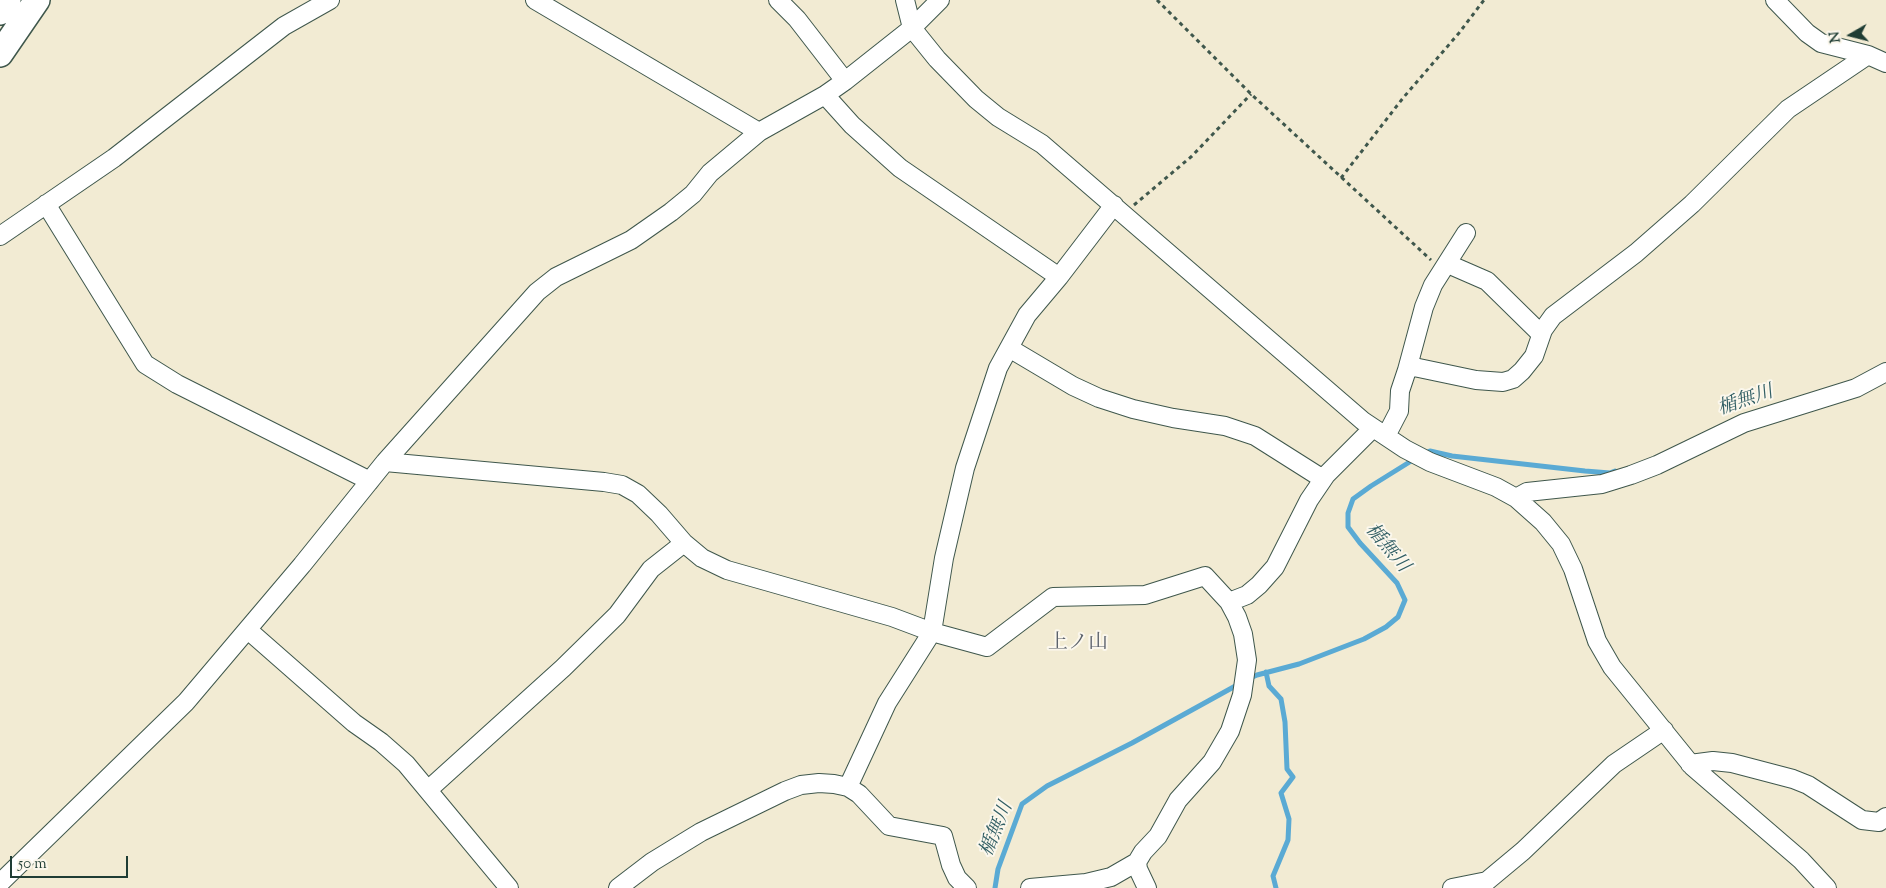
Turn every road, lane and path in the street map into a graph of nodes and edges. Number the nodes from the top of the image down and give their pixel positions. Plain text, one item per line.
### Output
1 (8, 0) edge
2 (37, 0) edge
3 (330, 0) edge
4 (535, 0) edge
5 (778, 0) edge
6 (905, 0) edge
7 (940, 0) edge
8 (1157, 0) edge
9 (1484, 0) edge
10 (1775, 0) edge
11 (0, 12) edge
12 (912, 28) junction
13 (0, 54) edge
14 (1868, 55) junction
15 (1886, 63) edge
16 (844, 81) junction
17 (1252, 94) junction
18 (825, 95) junction
19 (759, 132) junction
20 (1341, 178) junction
21 (46, 204) junction
22 (1119, 209) junction
23 (1466, 233) dead end
24 (0, 236) edge
25 (1445, 267) junction
26 (1059, 277) junction
27 (1541, 334) junction
28 (1009, 348) junction
29 (1407, 370) junction
30 (1886, 372) edge
31 (1379, 432) junction
32 (385, 462) junction
33 (1324, 479) junction
34 (370, 481) junction
35 (1516, 498) junction
36 (684, 543) junction
37 (1229, 602) junction
38 (248, 630) junction
39 (932, 632) junction
40 (1664, 730) junction
41 (1690, 764) junction
42 (848, 787) junction
43 (428, 790) junction
44 (1886, 816) edge
45 (1137, 862) junction
46 (0, 883) edge
47 (509, 888) edge
48 (618, 888) edge
49 (967, 888) edge
50 (1030, 888) edge
51 (1147, 888) edge
52 (1452, 888) edge
53 (1827, 888) edge

1 - 11 highway
2 - 13 highway
3 - 21 street
4 - 19 street
5 - 16 street
6 - 12 street
7 - 12 street
8 - 17 path
9 - 20 path
10 - 14 street
12 - 16 street
12 - 22 street
14 - 15 street
14 - 27 street
16 - 18 street
17 - 20 path
17 - 22 path
18 - 19 street
18 - 26 street
19 - 32 street
20 - 25 path
21 - 24 street
21 - 34 street
22 - 26 street
22 - 31 street
23 - 25 street
25 - 27 street
25 - 29 street
26 - 28 street
27 - 29 street
28 - 33 street
28 - 39 street
29 - 31 street
30 - 35 street
31 - 33 street
31 - 35 street
32 - 34 street
32 - 36 street
33 - 37 street
34 - 38 street
35 - 40 street
36 - 39 street
36 - 43 street
37 - 39 street
37 - 45 street
38 - 43 street
38 - 46 street
39 - 42 street
40 - 41 street
40 - 52 street
41 - 44 street
41 - 53 street
42 - 48 street
42 - 49 street
43 - 47 street
45 - 50 street
45 - 51 street

